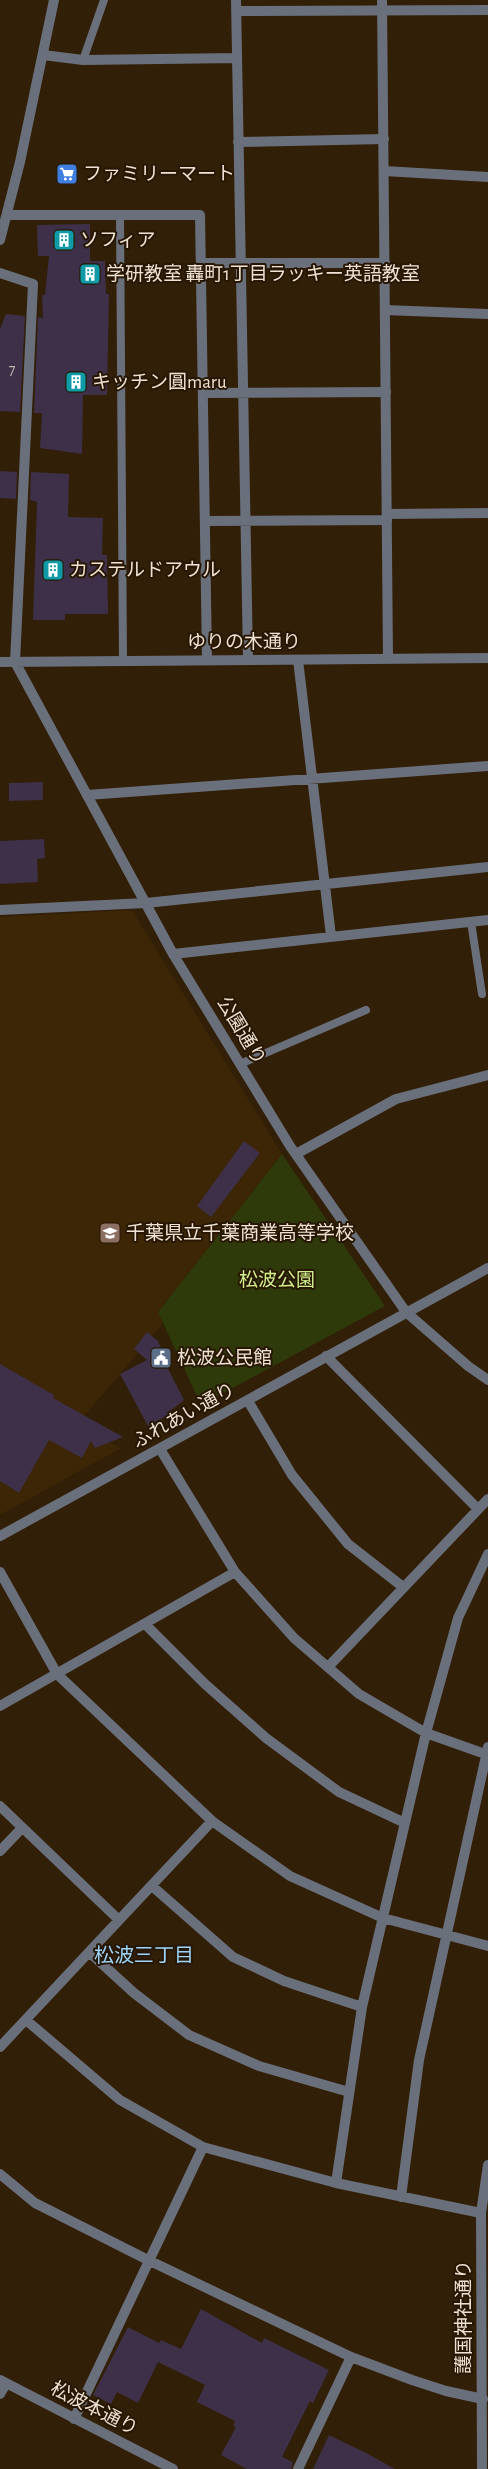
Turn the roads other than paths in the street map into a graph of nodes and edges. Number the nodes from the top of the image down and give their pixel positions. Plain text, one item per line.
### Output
1 (54, 0) edge
2 (104, 0) edge
3 (236, 0) edge
4 (382, 0) edge
5 (488, 10) edge
6 (236, 12) junction
7 (383, 12) junction
8 (43, 56) junction
9 (237, 58) junction
10 (83, 60) junction
11 (384, 139) junction
12 (238, 142) junction
13 (384, 171) junction
14 (488, 177) edge
15 (120, 214) junction
16 (7, 215) junction
17 (0, 240) edge
18 (201, 263) junction
19 (385, 263) junction
20 (241, 264) junction
21 (0, 273) edge
22 (385, 310) junction
23 (488, 314) edge
24 (386, 392) junction
25 (203, 393) junction
26 (243, 393) junction
27 (488, 513) edge
28 (387, 517) junction
29 (205, 521) junction
30 (245, 521) junction
31 (488, 658) edge
32 (248, 659) junction
33 (388, 659) junction
34 (207, 660) junction
35 (298, 660) junction
36 (123, 661) junction
37 (0, 662) edge
38 (15, 662) junction
39 (488, 766) edge
40 (312, 779) junction
41 (87, 795) junction
42 (488, 867) edge
43 (324, 884) junction
44 (146, 903) junction
45 (0, 910) edge
46 (488, 920) edge
47 (471, 922) junction
48 (330, 936) junction
49 (173, 954) junction
50 (482, 994) dead end
51 (366, 1010) dead end
52 (240, 1064) junction
53 (488, 1075) edge
54 (296, 1154) junction
55 (488, 1268) edge
56 (406, 1312) junction
57 (326, 1356) junction
58 (488, 1380) edge
59 (248, 1401) junction
60 (160, 1450) junction
61 (488, 1499) edge
62 (477, 1508) junction
63 (0, 1536) edge
64 (488, 1554) edge
65 (0, 1572) edge
66 (235, 1572) junction
67 (403, 1587) junction
68 (145, 1624) junction
69 (328, 1667) junction
70 (57, 1674) junction
71 (0, 1706) edge
72 (426, 1733) junction
73 (487, 1752) edge
74 (0, 1806) edge
75 (212, 1821) junction
76 (405, 1823) junction
77 (22, 1828) junction
78 (0, 1851) edge
79 (152, 1886) junction
80 (383, 1918) junction
81 (119, 1920) junction
82 (447, 1935) junction
83 (488, 1946) edge
84 (89, 1952) junction
85 (362, 2007) junction
86 (26, 2020) junction
87 (0, 2047) edge
88 (348, 2092) junction
89 (203, 2147) junction
90 (488, 2165) edge
91 (0, 2174) edge
92 (336, 2183) junction
93 (401, 2197) junction
94 (481, 2213) junction
95 (148, 2260) junction
96 (351, 2357) junction
97 (3, 2382) edge
98 (0, 2394) edge
99 (483, 2398) junction
100 (74, 2419) junction
101 (173, 2469) edge
102 (298, 2469) edge
103 (482, 2469) edge

1 - 8 street
2 - 10 lane
3 - 6 street
4 - 7 street
5 - 7 street
6 - 7 street
6 - 9 street
7 - 11 street
8 - 10 street
8 - 16 street
9 - 10 street
9 - 12 street
11 - 12 street
11 - 13 street
12 - 20 street
13 - 14 street
13 - 19 street
15 - 16 street
15 - 18 street
15 - 36 lane
16 - 17 street
18 - 20 street
18 - 25 street
19 - 20 street
19 - 22 street
20 - 26 street
21 - 38 street
22 - 23 street
22 - 24 street
24 - 26 street
24 - 28 street
25 - 26 street
25 - 29 street
26 - 30 street
27 - 28 street
28 - 30 street
28 - 33 street
29 - 30 street
29 - 34 street
30 - 32 street
31 - 33 street, ゆりの木通り
32 - 34 street, ゆりの木通り
32 - 35 street, ゆりの木通り
33 - 35 street, ゆりの木通り
34 - 36 street, ゆりの木通り
35 - 40 street
36 - 38 street, ゆりの木通り
37 - 38 street, ゆりの木通り
38 - 41 street, 公園通り
39 - 40 street
40 - 41 street
40 - 43 street
41 - 44 street, 公園通り
42 - 43 street
43 - 44 street
43 - 48 street
44 - 45 street
44 - 49 street, 公園通り
46 - 47 street
47 - 48 street
47 - 50 lane
48 - 49 street
49 - 52 street, 公園通り
51 - 52 lane
52 - 54 street, 公園通り
53 - 54 street
54 - 56 street, 公園通り
55 - 56 street, ふれあい通り
56 - 57 street, ふれあい通り
56 - 58 street, 公園通り
57 - 59 street, ふれあい通り
57 - 62 street
59 - 60 street, ふれあい通り
59 - 67 street
60 - 63 street, ふれあい通り
60 - 66 street
61 - 62 street
62 - 67 street
64 - 72 street
65 - 70 street
66 - 68 street
66 - 69 street
67 - 69 street
68 - 70 street
68 - 76 street
69 - 72 street
70 - 71 street
70 - 75 street
72 - 73 street
72 - 76 street
73 - 82 street
74 - 77 street
75 - 79 street
75 - 80 street
76 - 80 street
77 - 78 street
77 - 81 street
79 - 81 street
79 - 85 street
80 - 82 street
80 - 85 street
81 - 84 street
82 - 83 street
82 - 93 street
84 - 86 street
84 - 88 street
85 - 88 street
86 - 87 street
86 - 89 street
88 - 92 street
89 - 92 street
89 - 95 street
90 - 94 street, 護国神社通り
91 - 95 street
92 - 93 street
93 - 94 street
94 - 99 street, 護国神社通り
95 - 96 street
95 - 100 street
96 - 99 street
96 - 102 street
97 - 98 street
97 - 100 street, 松波本通り
99 - 103 street, 護国神社通り
100 - 101 street, 松波本通り

